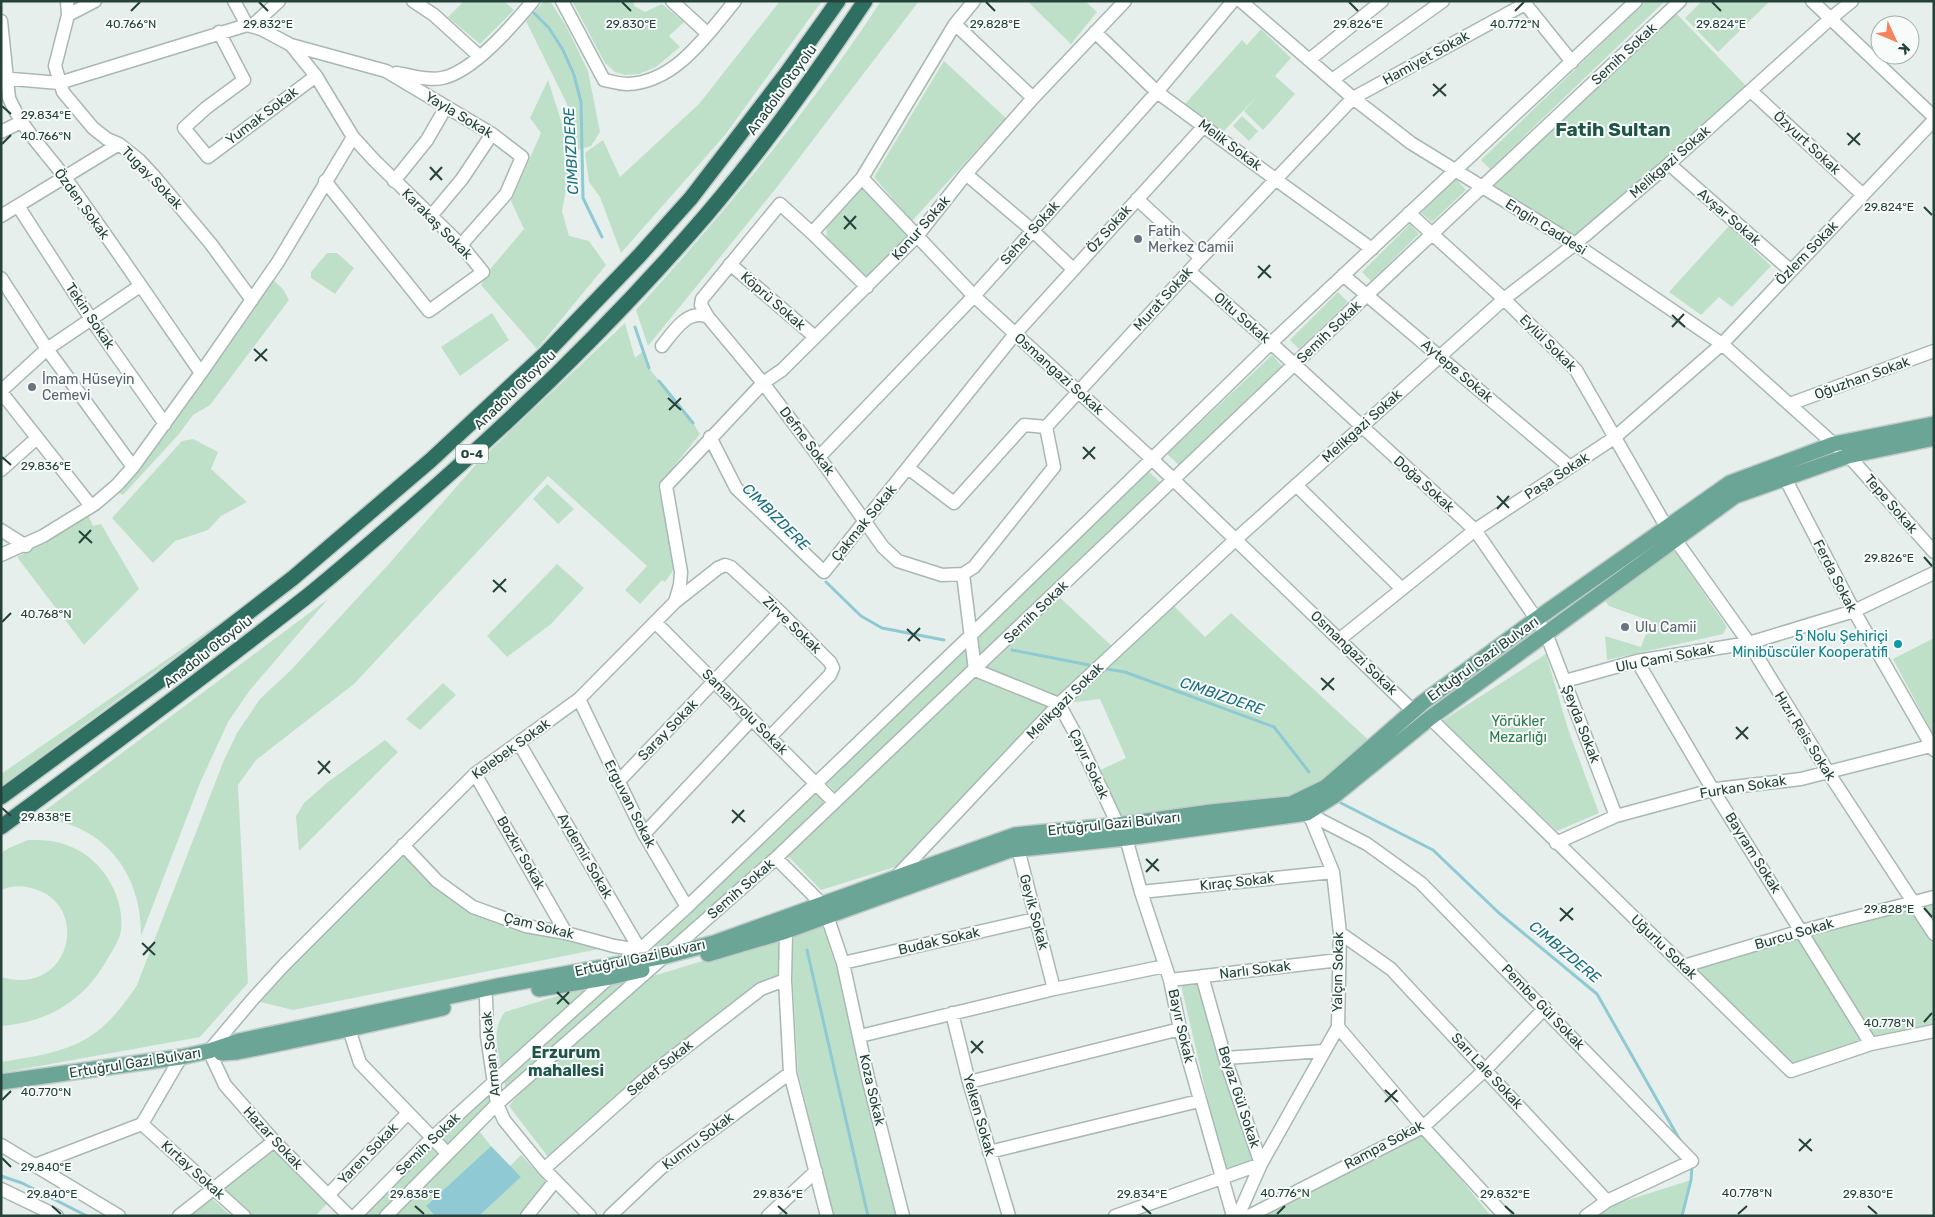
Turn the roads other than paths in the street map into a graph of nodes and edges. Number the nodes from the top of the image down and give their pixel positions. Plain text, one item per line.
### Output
1 (68, 1) edge
2 (95, 1) edge
3 (234, 1) edge
4 (279, 1) edge
5 (413, 1) edge
6 (532, 1) edge
7 (562, 1) edge
8 (672, 1) edge
9 (735, 1) edge
10 (838, 1) edge
11 (866, 1) edge
12 (974, 1) edge
13 (1126, 1) edge
14 (1234, 1) edge
15 (1241, 1) edge
16 (1382, 1) edge
17 (1443, 1) edge
18 (1636, 1) edge
19 (1680, 1) edge
20 (1812, 1) edge
21 (1852, 1) edge
22 (1524, 3) edge
23 (68, 15) junction
24 (1830, 19) junction
25 (1, 21) edge
26 (955, 24) junction
27 (250, 25) junction
28 (219, 32) junction
29 (1095, 32) junction
30 (708, 34) junction
31 (291, 45) junction
32 (480, 56) junction
33 (1309, 60) junction
34 (1572, 62) junction
35 (386, 71) junction
36 (316, 76) junction
37 (4, 79) edge
38 (1332, 80) junction
39 (59, 83) junction
40 (1751, 91) junction
41 (1157, 92) junction
42 (1033, 98) junction
43 (1354, 98) junction
44 (446, 107) junction
45 (1934, 118) edge
46 (21, 122) junction
47 (1204, 126) junction
48 (1, 132) edge
49 (492, 134) junction
50 (353, 137) junction
51 (119, 144) junction
52 (1669, 164) junction
53 (1456, 171) junction
54 (966, 174) junction
55 (65, 178) junction
56 (862, 178) junction
57 (1275, 179) junction
58 (325, 181) junction
59 (394, 181) junction
60 (1482, 188) junction
61 (1863, 195) junction
62 (1137, 199) junction
63 (18, 206) junction
64 (1409, 214) junction
65 (1, 216) edge
66 (431, 216) junction
67 (1032, 230) junction
68 (812, 233) junction
69 (1432, 235) junction
70 (917, 236) junction
71 (1574, 244) junction
72 (461, 245) junction
73 (1372, 249) junction
74 (1201, 258) junction
75 (730, 264) junction
76 (1073, 268) junction
77 (1790, 270) junction
78 (1189, 271) junction
79 (1344, 275) junction
80 (1, 278) edge
81 (140, 286) junction
82 (867, 287) junction
83 (1368, 295) junction
84 (974, 296) junction
85 (1504, 299) junction
86 (252, 300) junction
87 (708, 317) junction
88 (91, 319) junction
89 (1015, 334) junction
90 (815, 337) junction
91 (1271, 344) junction
92 (1722, 344) junction
93 (662, 346) dead end
94 (47, 349) junction
95 (1934, 351) edge
96 (1440, 356) junction
97 (1295, 365) junction
98 (201, 373) junction
99 (763, 383) junction
100 (1078, 391) junction
101 (1, 392) edge
102 (1790, 404) junction
103 (165, 424) junction
104 (1934, 424) edge
105 (1361, 426) junction
106 (1046, 427) junction
107 (37, 438) junction
108 (1614, 438) junction
109 (1934, 438) edge
110 (707, 440) junction
111 (1834, 444) junction
112 (1848, 456) junction
113 (819, 457) junction
114 (1152, 459) junction
115 (133, 467) junction
116 (1570, 467) junction
117 (908, 468) junction
118 (1, 470) edge
119 (1785, 478) junction
120 (1174, 480) junction
121 (1296, 485) junction
122 (90, 506) junction
123 (865, 520) junction
124 (1, 530) edge
125 (1475, 530) junction
126 (1671, 533) junction
127 (1235, 540) junction
128 (26, 546) junction
129 (1934, 552) edge
130 (1, 555) edge
131 (963, 574) junction
132 (1934, 574) edge
133 (1402, 589) junction
134 (675, 602) junction
135 (780, 612) junction
136 (1854, 612) junction
137 (1535, 620) junction
138 (655, 622) junction
139 (1546, 633) junction
140 (970, 636) junction
141 (1340, 639) junction
142 (1749, 644) junction
143 (1637, 661) junction
144 (975, 670) junction
145 (715, 681) junction
146 (1565, 681) junction
147 (579, 699) junction
148 (1059, 704) junction
149 (1413, 710) junction
150 (1430, 718) junction
151 (751, 720) junction
152 (770, 737) junction
153 (519, 743) junction
154 (1933, 747) edge
155 (1828, 772) junction
156 (475, 774) junction
157 (618, 782) junction
158 (816, 784) junction
159 (1712, 790) junction
160 (1, 797) edge
161 (834, 802) junction
162 (1306, 813) junction
163 (1616, 816) junction
164 (1, 827) edge
165 (1122, 831) junction
166 (644, 834) junction
167 (1017, 842) junction
168 (1556, 843) junction
169 (404, 845) junction
170 (776, 858) junction
171 (1333, 872) junction
172 (896, 877) junction
173 (1141, 892) junction
174 (1934, 897) edge
175 (1912, 902) junction
176 (687, 907) junction
177 (825, 910) junction
178 (1035, 919) junction
179 (786, 931) junction
180 (1801, 931) junction
181 (566, 932) junction
182 (1340, 933) junction
183 (1934, 934) edge
184 (665, 956) junction
185 (646, 959) junction
186 (1339, 960) junction
187 (625, 963) junction
188 (843, 963) junction
189 (1165, 966) junction
190 (1684, 966) junction
191 (1202, 976) junction
192 (610, 977) junction
193 (786, 980) junction
194 (1170, 980) junction
195 (1054, 989) junction
196 (486, 998) junction
197 (1544, 1008) junction
198 (952, 1014) junction
199 (1338, 1027) junction
200 (1180, 1029) junction
201 (349, 1030) junction
202 (1934, 1031) edge
203 (860, 1036) junction
204 (1871, 1044) junction
205 (209, 1051) junction
206 (1324, 1051) junction
207 (181, 1057) junction
208 (1225, 1058) junction
209 (1486, 1069) junction
210 (790, 1073) junction
211 (1, 1082) edge
212 (969, 1082) junction
213 (494, 1084) junction
214 (1199, 1101) junction
215 (497, 1104) junction
216 (408, 1113) junction
217 (142, 1124) junction
218 (1423, 1127) junction
219 (432, 1138) junction
220 (274, 1141) junction
221 (1, 1145) edge
222 (989, 1152) junction
223 (447, 1153) junction
224 (1261, 1164) junction
225 (35, 1165) junction
226 (544, 1169) junction
227 (816, 1171) junction
228 (1221, 1177) junction
229 (555, 1181) junction
230 (213, 1188) junction
231 (1, 1190) edge
232 (328, 1194) junction
233 (1607, 1201) junction
234 (52, 1215) edge
235 (119, 1216) edge
236 (179, 1216) edge
237 (244, 1216) edge
238 (349, 1216) edge
239 (355, 1216) edge
240 (386, 1216) edge
241 (527, 1216) edge
242 (590, 1216) edge
243 (610, 1216) edge
244 (768, 1216) edge
245 (827, 1216) edge
246 (904, 1216) edge
247 (1009, 1216) edge
248 (1115, 1216) edge
249 (1233, 1216) edge
250 (1238, 1216) edge
251 (1250, 1216) edge
252 (1505, 1216) edge
253 (1586, 1216) edge

1 - 23 street, Tugay Sokak
2 - 23 street
3 - 27 street
4 - 27 street
5 - 32 street
6 - 32 street
7 - 30 street
8 - 30 street
9 - 30 street
10 - 160 highway, Anadolu Otoyolu / O-4
11 - 164 highway, Anadolu Otoyolu / O-4
12 - 26 street
13 - 29 street, Konur Sokak
14 - 41 street, Seher Sokak
15 - 33 street, Engin Caddesi
16 - 33 street
17 - 38 street
18 - 34 street, Semih Sokak
19 - 60 street, Semih Sokak
20 - 24 street
21 - 24 street, Melikgazi Sokak
22 - 34 street
22 - 43 street, Hamiyet Sokak
23 - 39 street, Tugay Sokak
24 - 40 street, Melikgazi Sokak
24 - 45 street
25 - 37 street, Özden Sokak
26 - 42 street
26 - 56 street
27 - 28 street
27 - 31 street
28 - 36 street, Yumak Sokak
28 - 39 street
29 - 41 street, Melik Sokak
29 - 42 street, Konur Sokak
31 - 35 street, Yayla Sokak
31 - 36 street, Karakaş Sokak
32 - 35 street
33 - 38 street, Engin Caddesi
34 - 53 street, Semih Sokak
35 - 44 street, Yayla Sokak
36 - 50 street, Karakaş Sokak
37 - 39 street
37 - 46 street, Özden Sokak
38 - 43 street, Engin Caddesi
39 - 51 street, Tugay Sokak
40 - 52 street, Melikgazi Sokak
40 - 61 street, Özyurt Sokak
41 - 47 street, Melik Sokak
41 - 67 street, Seher Sokak
42 - 54 street, Konur Sokak
43 - 53 street, Engin Caddesi
43 - 57 street, Murat Sokak
44 - 49 street, Yayla Sokak
44 - 59 street
45 - 61 street, Özlem Sokak
46 - 48 street
46 - 55 street, Özden Sokak
47 - 57 street, Melik Sokak
47 - 62 street, Öz Sokak
49 - 66 street
49 - 72 street, Yayla Sokak
50 - 58 street
50 - 59 street, Karakaş Sokak
51 - 55 street
51 - 86 street, Tugay Sokak
52 - 71 street, Melikgazi Sokak
52 - 77 street, Avşar Sokak
53 - 60 street, Engin Caddesi
53 - 64 street, Semih Sokak
54 - 67 street
54 - 70 street, Konur Sokak
55 - 63 street
55 - 81 street, Özden Sokak
56 - 68 street
56 - 70 street, Osmangazi Sokak
57 - 73 street, Melik Sokak
57 - 74 street, Murat Sokak
58 - 72 street, Karakaş Sokak
58 - 86 street
59 - 66 street, Karakaş Sokak
60 - 69 street, Semih Sokak
60 - 71 street, Engin Caddesi
61 - 77 street, Özlem Sokak
62 - 74 street
62 - 76 street, Öz Sokak
63 - 65 street
63 - 88 street, Tekin Sokak
64 - 69 street, Eylül Sokak
64 - 73 street, Semih Sokak
66 - 72 street, Karakaş Sokak
67 - 76 street
67 - 84 street, Seher Sokak
68 - 75 street, Köprü Sokak
68 - 82 street
69 - 83 street, Semih Sokak
69 - 85 street, Eylül Sokak
70 - 82 street, Konur Sokak
70 - 84 street, Osmangazi Sokak
71 - 85 street, Melikgazi Sokak
71 - 92 street, Engin Caddesi
73 - 79 street, Semih Sokak
74 - 78 street, Murat Sokak
75 - 87 street, Köprü Sokak
75 - 90 street, Köprü Sokak
76 - 89 street, Öz Sokak
77 - 92 street, Özlem Sokak
78 - 91 street, Oltu Sokak
78 - 100 street, Murat Sokak
79 - 83 street, Aytepe Sokak
79 - 91 street, Semih Sokak
80 - 94 street
81 - 88 street
81 - 98 street, Özden Sokak
82 - 90 street, Konur Sokak
83 - 96 street, Aytepe Sokak
83 - 97 street, Semih Sokak
84 - 89 street, Osmangazi Sokak
84 - 113 street, Seher Sokak
85 - 96 street, Melikgazi Sokak
85 - 108 street, Eylül Sokak
86 - 98 street
87 - 93 street
87 - 99 street, Defne Sokak
88 - 94 street
88 - 103 street, Tekin Sokak
89 - 100 street, Osmangazi Sokak
89 - 117 street, Çakmak Sokak
90 - 99 street, Konur Sokak
91 - 97 street, Oltu Sokak
91 - 114 street, Semih Sokak
92 - 102 street, Engin Caddesi
92 - 108 street, Paşa Sokak
94 - 101 street
94 - 115 street
95 - 102 street, Oğuzhan Sokak
96 - 105 street, Melikgazi Sokak
96 - 116 street, Aytepe Sokak
97 - 105 street, Doğa Sokak
97 - 120 street, Semih Sokak
98 - 103 street
99 - 110 street, Konur Sokak
99 - 113 street, Defne Sokak
100 - 106 street, Murat Sokak
100 - 114 street, Osmangazi Sokak
101 - 107 street
102 - 111 street, Engin Caddesi
103 - 115 street
104 - 111 main road, Ertuğrul Gazi Bulvarı
105 - 121 street, Melikgazi Sokak
105 - 125 street, Doğa Sokak
106 - 117 street
106 - 131 street
107 - 118 street
107 - 122 street
108 - 116 street, Paşa Sokak
108 - 126 street, Eylül Sokak
109 - 112 main road, Ertuğrul Gazi Bulvarı
110 - 123 street, Çakmak Sokak
110 - 134 street
111 - 112 street, Engin Caddesi
111 - 126 main road, Ertuğrul Gazi Bulvarı
112 - 119 main road, Ertuğrul Gazi Bulvarı
112 - 129 street, Tepe Sokak
113 - 123 street, Defne Sokak
114 - 120 street, Osmangazi Sokak
114 - 140 street, Semih Sokak
115 - 122 street
116 - 125 street, Paşa Sokak
117 - 123 street, Çakmak Sokak
119 - 126 main road, Ertuğrul Gazi Bulvarı
119 - 136 street, Ferda Sokak
120 - 127 street, Osmangazi Sokak
120 - 144 street, Semih Sokak
121 - 127 street, Melikgazi Sokak
121 - 133 street
122 - 128 street
123 - 131 street, Defne Sokak
124 - 128 street
125 - 133 street, Paşa Sokak
125 - 137 street, Doğa Sokak
126 - 137 main road, Ertuğrul Gazi Bulvarı
126 - 139 main road, Ertuğrul Gazi Bulvarı
126 - 142 street, Hızır Reis Sokak
127 - 141 street, Osmangazi Sokak
127 - 148 street, Melikgazi Sokak
128 - 130 street
131 - 140 street
132 - 136 street, Ulu Cami Sokak
133 - 141 street, Paşa Sokak
134 - 135 street, Zirve Sokak
134 - 138 street, Kelebek Sokak
135 - 145 street, Saray Sokak
135 - 152 street, Zirve Sokak
136 - 142 street, Ulu Cami Sokak
136 - 154 street, Ferda Sokak
137 - 139 street, Şeyda Sokak
137 - 149 main road, Ertuğrul Gazi Bulvarı
138 - 145 street, Samanyolu Sokak
138 - 147 street, Kelebek Sokak
139 - 146 street, Şeyda Sokak
139 - 150 main road, Ertuğrul Gazi Bulvarı
140 - 144 street
140 - 158 street, Semih Sokak
141 - 149 street, Osmangazi Sokak
142 - 143 street, Ulu Cami Sokak
142 - 155 street, Hızır Reis Sokak
143 - 146 street, Ulu Cami Sokak
143 - 159 street, Bayram Sokak
144 - 148 street
144 - 161 street, Semih Sokak
145 - 151 street, Samanyolu Sokak
145 - 157 street, Saray Sokak
146 - 163 street, Şeyda Sokak
147 - 153 street, Kelebek Sokak
147 - 157 street, Erguvan Sokak
148 - 165 street, Çayır Sokak
148 - 172 street, Melikgazi Sokak
149 - 165 main road, Ertuğrul Gazi Bulvarı
150 - 162 main road, Ertuğrul Gazi Bulvarı
150 - 168 street, Uğurlu Sokak
151 - 152 street, Samanyolu Sokak
151 - 166 street
152 - 158 street, Samanyolu Sokak
153 - 156 street, Kelebek Sokak
153 - 185 street, Aydemir Sokak
154 - 155 street, Furkan Sokak
155 - 159 street, Furkan Sokak
155 - 175 street, Hızır Reis Sokak
156 - 169 street, Kelebek Sokak
156 - 181 street, Bozkır Sokak
157 - 166 street, Erguvan Sokak
158 - 161 street, Samanyolu Sokak
158 - 176 street, Semih Sokak
159 - 163 street, Furkan Sokak
159 - 180 street, Bayram Sokak
161 - 170 street, Semih Sokak
162 - 165 main road, Ertuğrul Gazi Bulvarı
162 - 171 street, Yalçın Sokak
162 - 197 street, Pembe Gül Sokak
163 - 168 street, Furkan Sokak
165 - 167 main road, Ertuğrul Gazi Bulvarı
165 - 173 street, Bayır Sokak
166 - 176 street, Erguvan Sokak
167 - 172 main road, Ertuğrul Gazi Bulvarı
167 - 177 main road, Ertuğrul Gazi Bulvarı
167 - 178 street, Geyik Sokak
168 - 190 street, Uğurlu Sokak
169 - 181 street, Çam Sokak
169 - 205 street, Kelebek Sokak
170 - 177 street
170 - 184 street, Semih Sokak
171 - 173 street, Kıraç Sokak
171 - 182 street, Yalçın Sokak
172 - 177 main road, Ertuğrul Gazi Bulvarı
173 - 189 street, Bayır Sokak
174 - 175 street, Burcu Sokak
175 - 180 street, Burcu Sokak
175 - 183 street, Hızır Reis Sokak
176 - 185 street, Semih Sokak
177 - 179 main road, Ertuğrul Gazi Bulvarı
177 - 184 main road, Ertuğrul Gazi Bulvarı
177 - 188 street, Koza Sokak
178 - 188 street, Budak Sokak
178 - 195 street, Geyik Sokak
179 - 185 main road, Ertuğrul Gazi Bulvarı
179 - 193 street
180 - 190 street, Burcu Sokak
180 - 204 street, Bayram Sokak
181 - 185 street, Çam Sokak
182 - 186 street, Yalçın Sokak
182 - 209 street, Sarı Lale Sokak
184 - 185 main road, Ertuğrul Gazi Bulvarı
185 - 187 main road, Ertuğrul Gazi Bulvarı
185 - 192 main road, Ertuğrul Gazi Bulvarı
185 - 215 street, Semih Sokak
186 - 191 street, Narlı Sokak
186 - 199 street, Yalçın Sokak
187 - 192 street, Semih Sokak
187 - 205 main road, Ertuğrul Gazi Bulvarı
188 - 203 street, Koza Sokak
189 - 194 street, Bayır Sokak
189 - 195 street
190 - 204 street, Uğurlu Sokak
191 - 194 street, Narlı Sokak
191 - 208 street, Beyaz Gül Sokak
192 - 196 main road, Ertuğrul Gazi Bulvarı
192 - 213 street, Semih Sokak
193 - 210 street
193 - 226 street, Sedef Sokak
194 - 200 street, Bayır Sokak
195 - 198 street
196 - 201 main road, Ertuğrul Gazi Bulvarı
196 - 213 street, Arman Sokak
197 - 209 street, Rampa Sokak
197 - 233 street, Pembe Gül Sokak
198 - 203 street
198 - 212 street, Yelken Sokak
199 - 206 street, Yalçın Sokak
199 - 218 street
200 - 212 street
200 - 214 street, Bayır Sokak
201 - 205 main road, Ertuğrul Gazi Bulvarı
201 - 216 street
202 - 204 street, Uğurlu Sokak
203 - 246 street, Koza Sokak
205 - 207 main road, Ertuğrul Gazi Bulvarı
205 - 220 street, Hazar Sokak
206 - 208 street
206 - 224 street, Yalçın Sokak
207 - 211 main road, Ertuğrul Gazi Bulvarı
207 - 217 street
208 - 224 street, Beyaz Gül Sokak
209 - 218 street, Rampa Sokak
209 - 233 street, Sarı Lale Sokak
210 - 227 street
210 - 243 street, Kumru Sokak
212 - 222 street, Yelken Sokak
213 - 215 street, Arman Sokak
213 - 219 street, Semih Sokak
214 - 222 street
214 - 228 street, Bayır Sokak
215 - 223 street, Semih Sokak
215 - 226 street, Arman Sokak
216 - 219 street
216 - 232 street, Yaren Sokak
217 - 225 street
217 - 230 street, Kırtay Sokak
218 - 251 street, Rampa Sokak
218 - 252 street
219 - 223 street
219 - 239 street, Semih Sokak
220 - 230 street
220 - 232 street, Hazar Sokak
221 - 225 street
222 - 247 street, Yelken Sokak
223 - 240 street, Semih Sokak
224 - 228 street
224 - 250 street, Beyaz Gül Sokak
225 - 235 street
226 - 229 street, Arman Sokak
227 - 244 street
227 - 245 street
228 - 248 street
228 - 249 street, Bayır Sokak
229 - 241 street
229 - 242 street, Arman Sokak
230 - 236 street
230 - 237 street, Kırtay Sokak
231 - 234 street
232 - 238 street, Hazar Sokak
233 - 253 street

